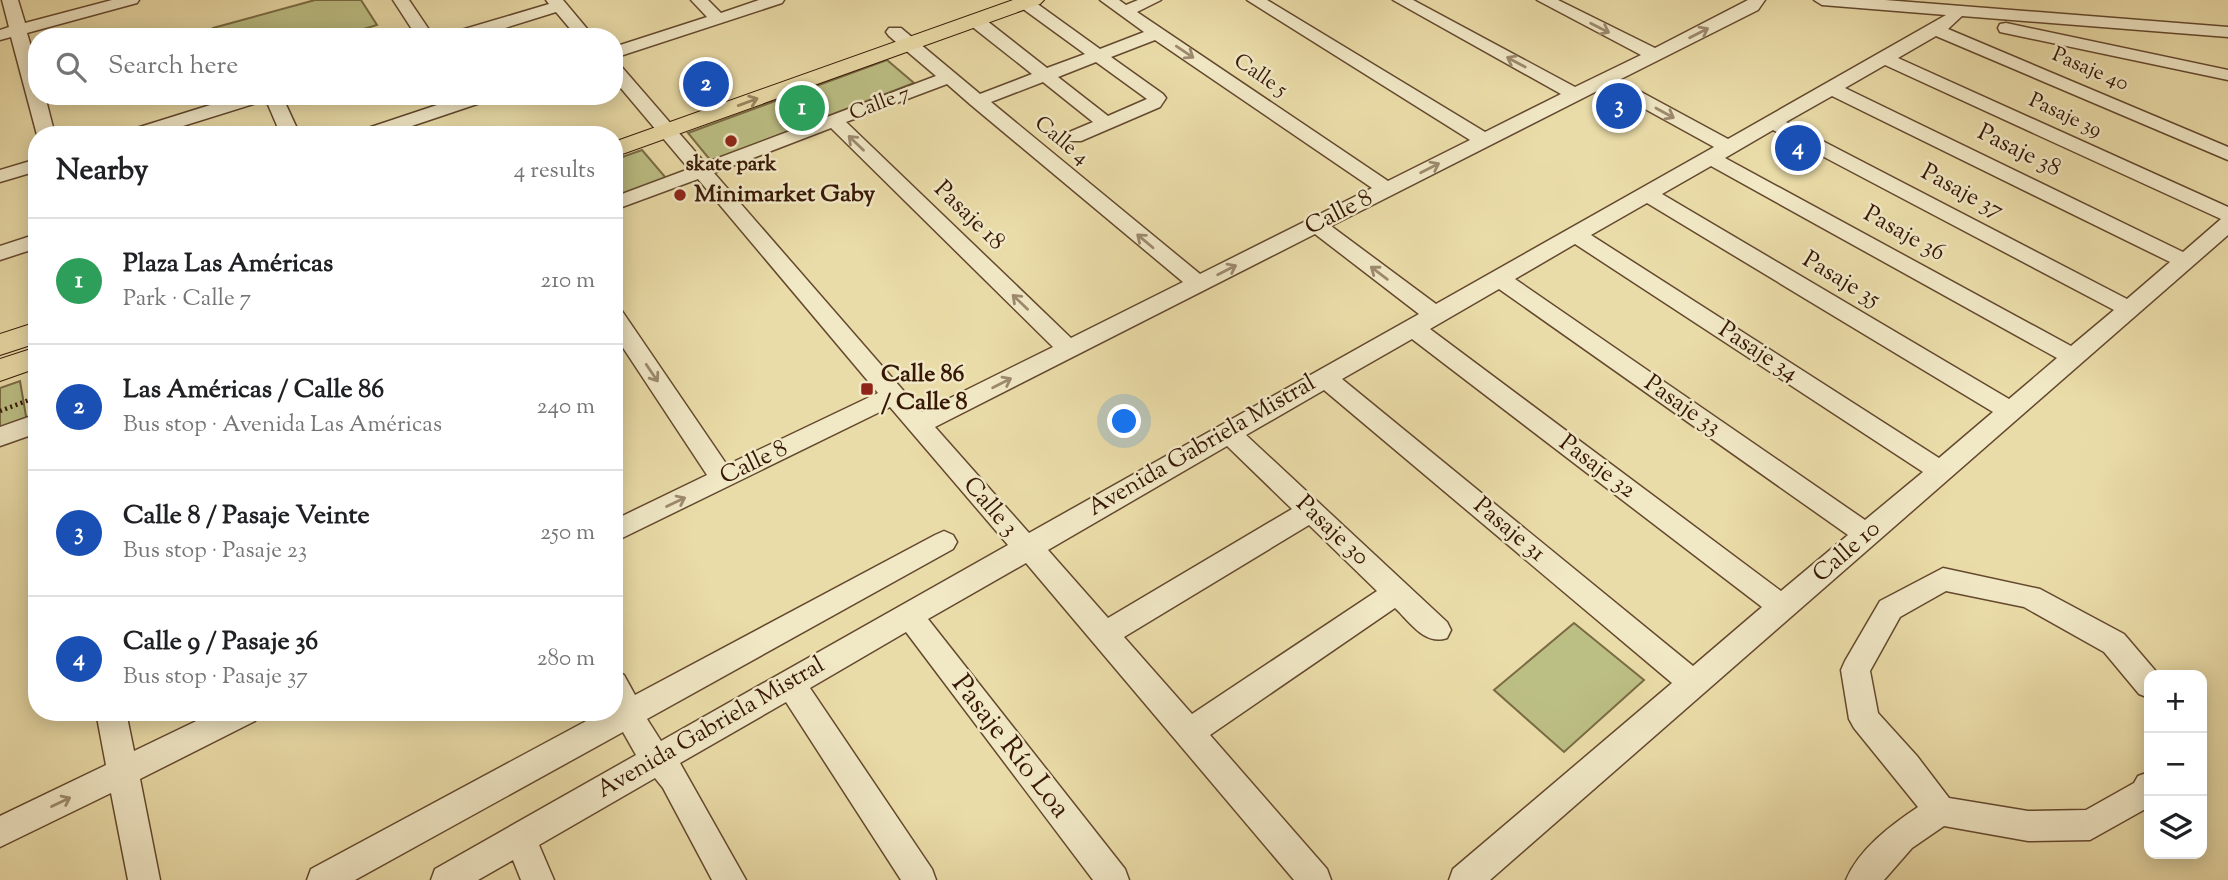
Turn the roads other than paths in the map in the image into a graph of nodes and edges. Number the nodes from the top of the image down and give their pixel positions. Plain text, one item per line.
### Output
1 (10, 0) edge
2 (131, 0) edge
3 (401, 0) edge
4 (699, 0) edge
5 (776, 0) edge
6 (1108, 0) edge
7 (1153, 0) edge
8 (1255, 0) edge
9 (1401, 0) edge
10 (1545, 0) edge
11 (1757, 0) edge
12 (1822, 0) edge
13 (1029, 1) edge
14 (557, 3) edge
15 (980, 10) edge
16 (1124, 11) junction
17 (2021, 16) junction
18 (718, 19) junction
19 (1947, 19) junction
20 (420, 28) edge
21 (483, 28) edge
22 (578, 28) edge
23 (18, 30) junction
24 (2228, 32) edge
25 (1157, 33) junction
26 (2036, 34) junction
27 (0, 35) edge
28 (902, 38) junction
29 (623, 50) edge
30 (1654, 55) junction
31 (1098, 56) junction
32 (1884, 58) junction
33 (28, 68) edge
34 (2228, 75) edge
35 (1046, 76) junction
36 (949, 78) junction
37 (623, 79) edge
38 (1605, 80) junction
39 (1830, 88) junction
40 (1576, 95) junction
41 (977, 102) junction
42 (38, 105) edge
43 (230, 105) edge
44 (276, 105) edge
45 (457, 105) edge
46 (834, 121) junction
47 (1771, 122) junction
48 (661, 123) junction
49 (1105, 123) junction
50 (44, 126) edge
51 (163, 126) edge
52 (287, 126) edge
53 (393, 126) edge
54 (623, 130) edge
55 (1074, 137) dead end
56 (1484, 141) junction
57 (623, 145) edge
58 (1719, 152) junction
59 (2228, 154) edge
60 (28, 168) edge
61 (702, 171) junction
62 (0, 176) edge
63 (1387, 189) junction
64 (1645, 194) junction
65 (623, 201) edge
66 (2228, 215) edge
67 (2228, 224) edge
68 (1316, 225) junction
69 (1574, 234) junction
70 (28, 244) edge
71 (0, 253) edge
72 (2185, 261) junction
73 (1498, 278) junction
74 (1198, 284) junction
75 (2129, 309) junction
76 (1423, 320) junction
77 (623, 329) edge
78 (28, 335) edge
79 (0, 345) edge
80 (1069, 349) junction
81 (2073, 357) junction
82 (28, 360) edge
83 (0, 370) edge
84 (1324, 377) junction
85 (894, 395) junction
86 (2010, 411) junction
87 (919, 424) junction
88 (28, 426) edge
89 (1227, 432) junction
90 (0, 437) edge
91 (1941, 471) junction
92 (723, 479) junction
93 (1311, 511) junction
94 (623, 528) edge
95 (1867, 535) junction
96 (944, 542) dead end
97 (1026, 547) junction
98 (1397, 592) junction
99 (1782, 607) junction
100 (908, 614) junction
101 (1437, 630) dead end
102 (1105, 634) junction
103 (2144, 679) edge
104 (790, 683) junction
105 (1694, 684) junction
106 (623, 700) edge
107 (630, 713) junction
108 (623, 717) edge
109 (113, 721) edge
110 (228, 721) edge
111 (615, 721) edge
112 (1189, 732) junction
113 (658, 758) junction
114 (123, 772) junction
115 (2144, 794) edge
116 (1940, 811) junction
117 (0, 832) edge
118 (519, 838) junction
119 (144, 880) edge
120 (323, 880) edge
121 (447, 880) edge
122 (538, 880) edge
123 (730, 880) edge
124 (920, 880) edge
125 (1113, 880) edge
126 (1315, 880) edge
127 (1465, 880) edge
128 (1862, 880) edge

1 - 23 street
2 - 23 street
3 - 20 street
4 - 18 street
5 - 18 street
6 - 16 street, Calle 5
7 - 16 street
8 - 56 street
40 -> 9 street
10 -> 30 street
30 -> 11 street, Calle 8
12 - 19 street
13 - 15 main road
13 - 31 street
14 - 21 street
14 - 22 street
15 - 28 main road
15 - 35 street
16 - 25 street, Calle 5
17 - 19 street
17 - 24 street
17 - 26 street
18 - 29 street
19 - 26 street
19 - 32 street, Avenida Gabriela Mistral
19 - 59 street, Pasaje 40
23 - 27 street
23 - 33 street
25 - 31 street
25 -> 63 street, Calle 5
26 - 34 street
28 - 36 street, Calle 4
28 - 48 main road
30 - 38 street, Calle 8
31 - 35 street
31 - 49 street
32 - 39 street, Avenida Gabriela Mistral
32 - 66 street, Pasaje 39
35 - 41 street
35 - 49 street
36 - 41 street, Calle 4
36 - 46 street, Calle 7
37 - 48 street, Calle 3
38 - 40 street, Calle 8
38 -> 58 street, Pasaje 36
39 - 47 street, Avenida Gabriela Mistral
39 - 72 street, Pasaje 38
40 - 56 street, Calle 8
74 -> 41 street, Calle 4
42 - 50 street
43 - 51 street
44 - 52 street
45 - 53 street
46 - 61 street, Calle 7
80 -> 46 street, Pasaje 18
47 - 58 street, Avenida Gabriela Mistral
47 - 75 street, Pasaje 37
48 - 54 main road
48 - 57 main road
48 - 61 street, Calle 3
49 - 55 street
63 -> 56 street, Calle 8
58 - 64 street, Avenida Gabriela Mistral
58 - 81 street, Pasaje 36
60 - 62 street
61 - 65 street, Calle 7
61 - 85 street, Calle 3
63 - 68 street, Calle 8
64 - 69 street, Avenida Gabriela Mistral
64 - 86 street, Pasaje 35
67 - 72 street, Calle 10
74 -> 68 street, Calle 8
76 -> 68 street, Pasaje 32
69 - 73 street, Avenida Gabriela Mistral
69 - 91 street, Pasaje 34
70 - 71 street
72 - 75 street, Calle 10
73 - 76 street, Avenida Gabriela Mistral
73 - 95 street, Pasaje 33
74 - 80 street, Calle 8
75 - 81 street, Calle 10
76 - 84 street, Avenida Gabriela Mistral
76 - 99 street, Pasaje 32
77 -> 92 street
78 - 79 main road
87 -> 80 street, Calle 8
81 - 86 street, Calle 10
82 - 83 main road
84 - 89 street, Avenida Gabriela Mistral
84 - 105 street, Pasaje 31
85 - 87 street, Calle 3
85 - 92 street, Calle 8
86 - 91 street, Calle 10
87 - 97 street, Calle 3
88 - 90 street
89 - 93 street, Pasaje 30
89 - 97 street, Avenida Gabriela Mistral
91 - 95 street, Calle 10
94 -> 92 street, Calle 8
93 - 98 street, Pasaje 30
93 - 102 street
95 - 99 street, Calle 10
96 - 107 street
97 - 100 street, Avenida Gabriela Mistral
97 - 102 street, Calle 3
98 - 101 street, Pasaje 30
98 - 112 street
99 - 105 street, Calle 10
100 - 104 street, Avenida Gabriela Mistral
100 - 125 street, Pasaje Río Loa
102 - 112 street, Calle 3
103 - 116 street
104 - 113 street, Avenida Gabriela Mistral
104 - 124 street
105 - 127 street, Calle 10
106 - 107 street
107 - 108 street
107 - 113 street
109 - 114 street
110 - 114 street
111 - 120 street
112 - 126 street, Calle 3
113 - 118 street, Avenida Gabriela Mistral
113 - 123 street
117 -> 114 street
114 - 119 street
115 - 116 street
116 - 128 street
118 - 121 street, Avenida Gabriela Mistral
118 - 122 street

